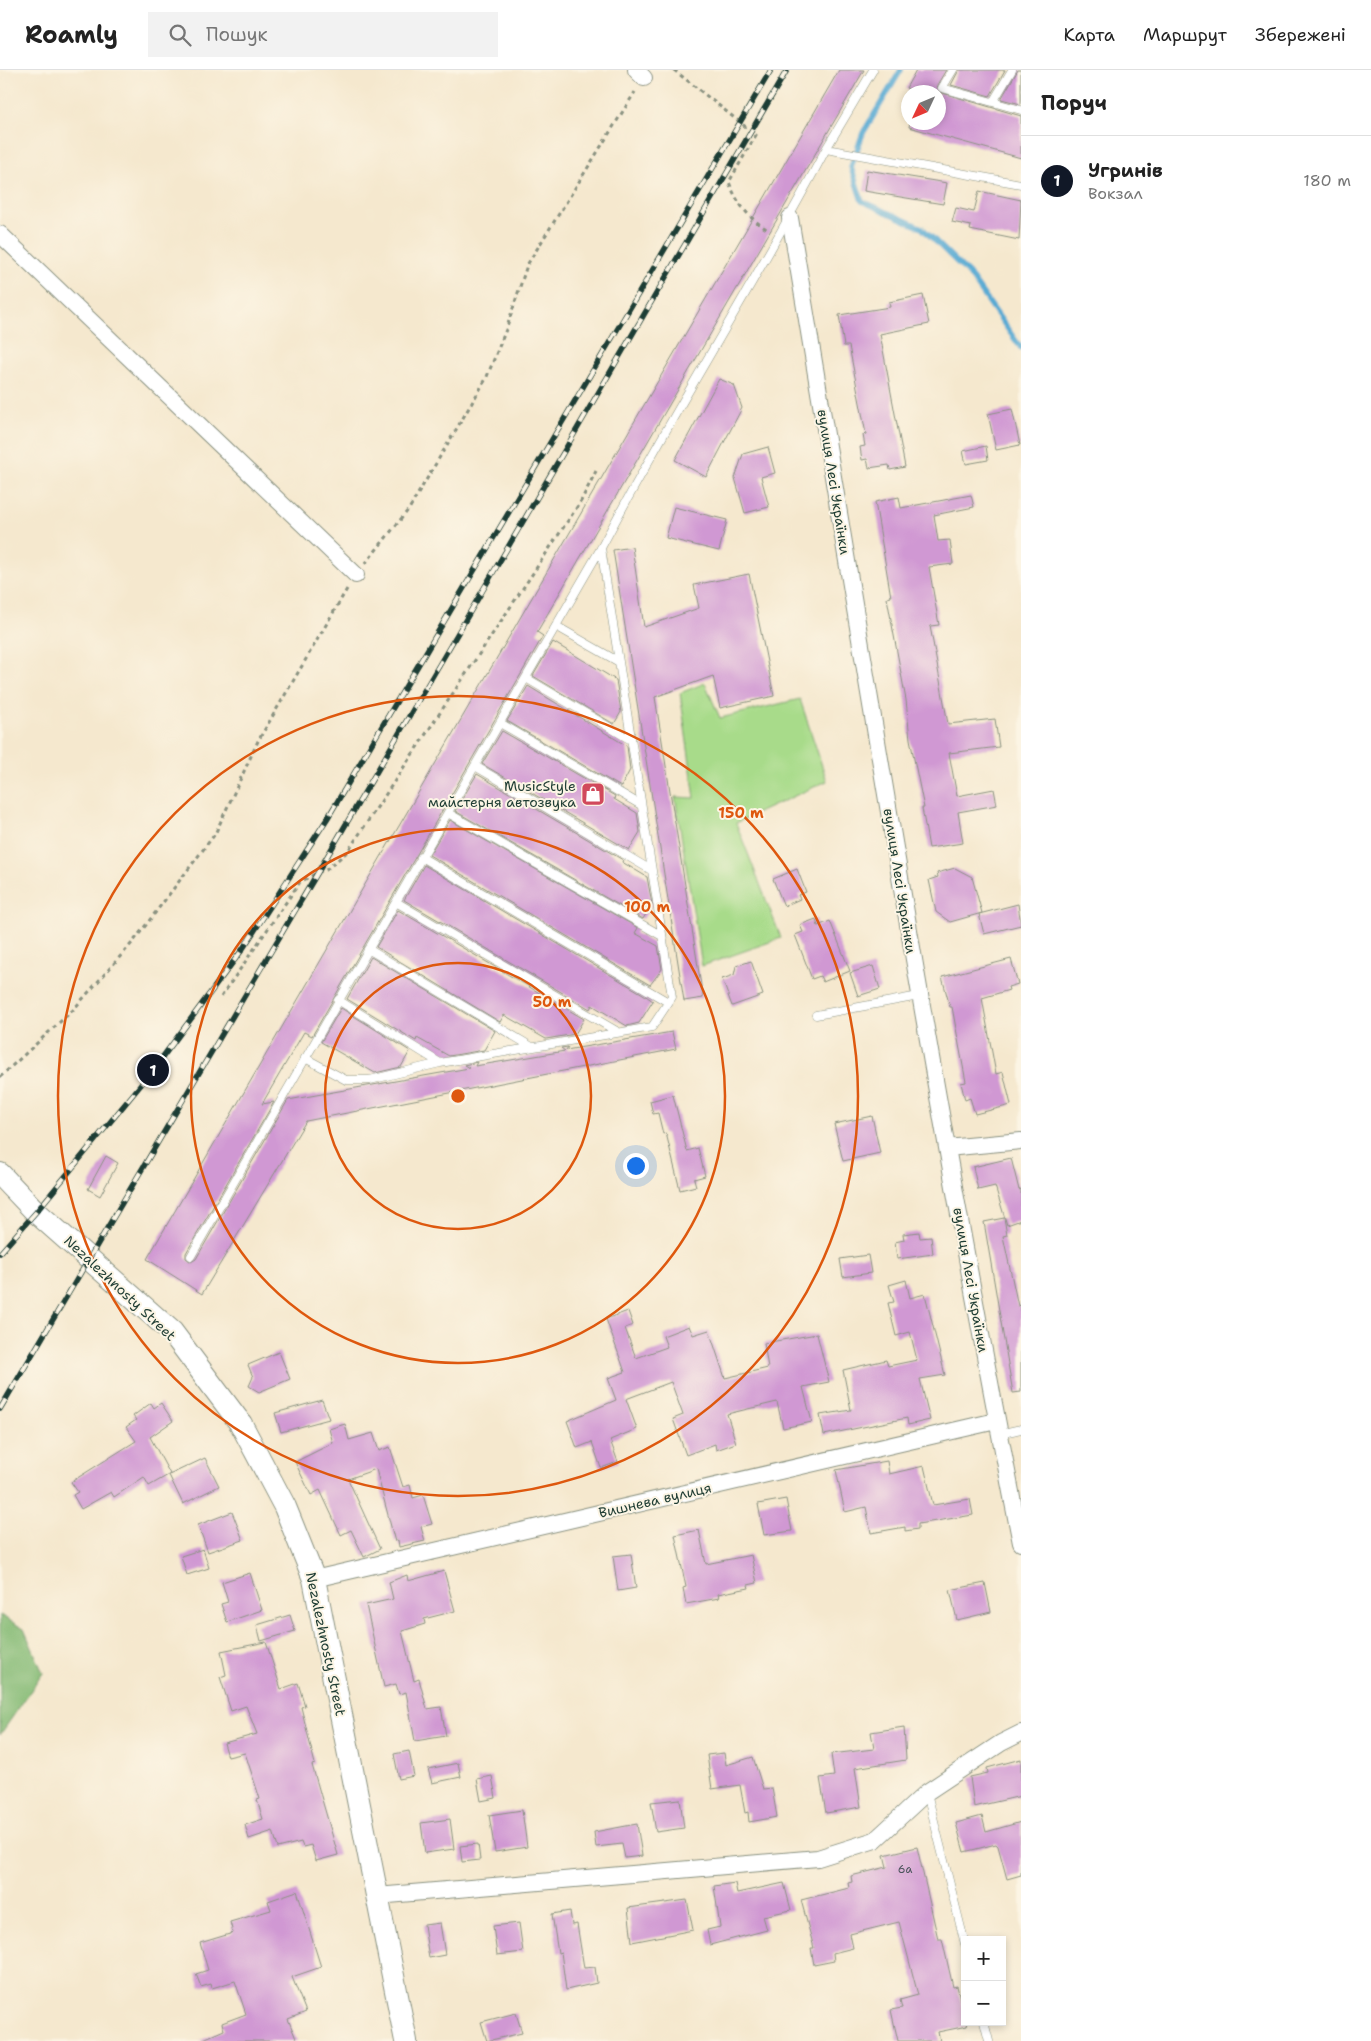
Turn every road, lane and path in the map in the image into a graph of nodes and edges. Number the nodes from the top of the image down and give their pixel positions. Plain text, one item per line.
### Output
1 (674, 70) edge
2 (873, 70) edge
3 (953, 70) edge
4 (1012, 70) edge
5 (993, 102) junction
6 (1021, 110) edge
7 (826, 149) junction
8 (1021, 184) edge
9 (790, 218) junction
10 (0, 234) edge
11 (779, 237) junction
12 (596, 471) dead end
13 (601, 548) junction
14 (356, 575) dead end
15 (556, 626) junction
16 (619, 662) junction
17 (526, 678) junction
18 (500, 723) junction
19 (631, 740) junction
20 (475, 766) junction
21 (641, 805) junction
22 (448, 812) junction
23 (422, 858) junction
24 (651, 870) junction
25 (396, 902) junction
26 (662, 936) junction
27 (368, 949) junction
28 (920, 996) junction
29 (221, 997) dead end
30 (338, 1000) junction
31 (668, 1002) junction
32 (816, 1015) dead end
33 (618, 1032) junction
34 (532, 1047) junction
35 (305, 1058) junction
36 (440, 1063) junction
37 (1021, 1141) edge
38 (947, 1148) junction
39 (0, 1174) edge
40 (191, 1256) dead end
41 (998, 1427) junction
42 (1021, 1429) edge
43 (1021, 1543) edge
44 (314, 1579) junction
45 (1021, 1733) edge
46 (927, 1792) junction
47 (377, 1896) junction
48 (963, 1936) edge
49 (985, 2026) edge
50 (406, 2041) edge
51 (989, 2041) edge

1 - 11 path
2 - 7 lane
3 - 5 lane
4 - 5 lane
5 - 6 lane
7 - 8 lane
7 - 9 lane
9 - 11 lane
9 - 28 street, вулиця Лесі Українки
10 - 14 street
11 - 13 lane
12 - 29 path
13 - 15 lane
13 - 16 lane
15 - 16 lane
15 - 17 lane
16 - 19 lane
17 - 18 lane
17 - 19 lane
18 - 20 lane
18 - 21 lane
19 - 21 lane
20 - 22 lane
20 - 24 lane
21 - 24 lane
22 - 23 lane
22 - 26 lane
23 - 25 lane
23 - 31 lane
24 - 26 lane
25 - 27 lane
25 - 33 lane
26 - 31 lane
27 - 30 lane
27 - 34 lane
28 - 32 lane
28 - 38 street, вулиця Лесі Українки
30 - 35 lane
30 - 36 lane
31 - 33 lane
33 - 34 lane
34 - 36 lane
35 - 36 lane
35 - 40 lane
37 - 38 street
38 - 41 street, вулиця Лесі Українки
39 - 44 street, Nezalezhnosty Street
41 - 42 lane
41 - 43 street, вулиця Лесі Українки
41 - 44 street, Вишнева вулиця
44 - 47 street, Nezalezhnosty Street
45 - 46 street
46 - 47 street
46 - 48 lane
47 - 50 street, Nezalezhnosty Street
49 - 51 lane

